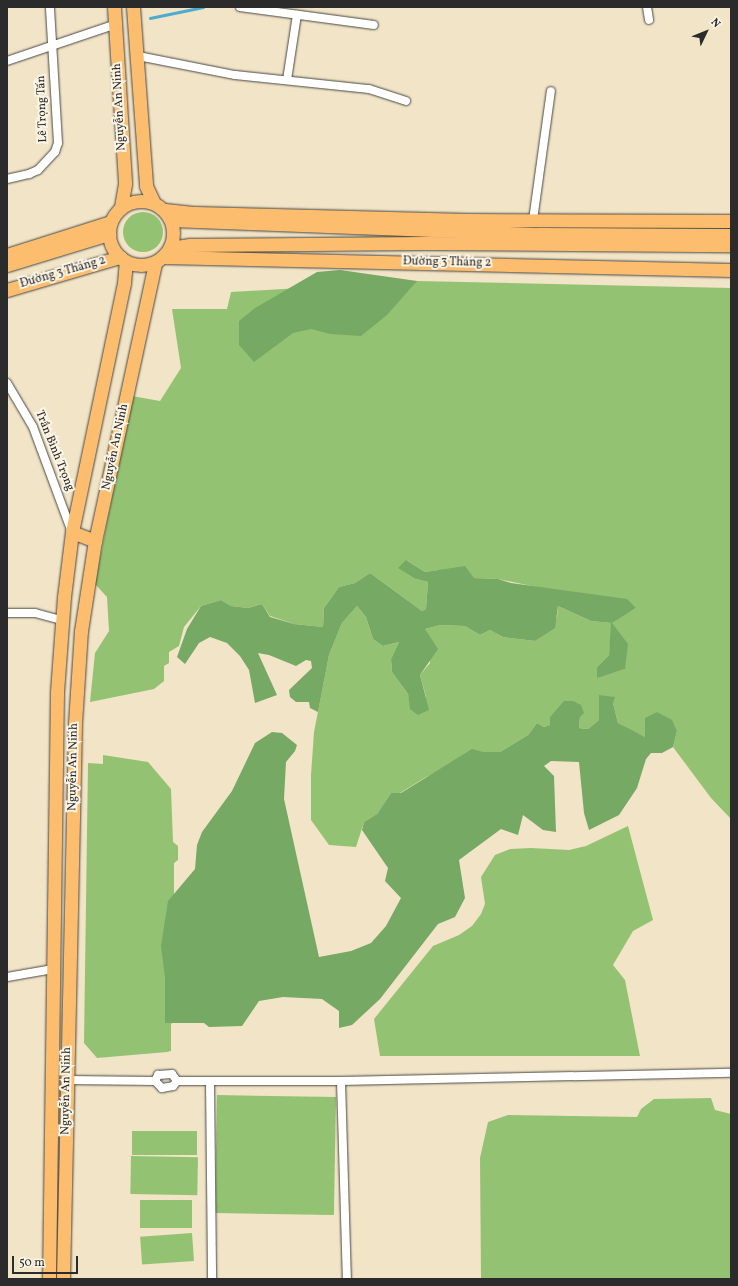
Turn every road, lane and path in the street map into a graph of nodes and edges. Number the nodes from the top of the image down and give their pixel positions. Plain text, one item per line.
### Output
1 (50, 7) edge
2 (114, 7) edge
3 (133, 7) edge
4 (240, 7) edge
5 (647, 7) edge
6 (297, 15) junction
7 (649, 20) dead end
8 (116, 24) junction
9 (374, 25) dead end
10 (53, 46) junction
11 (138, 56) junction
12 (7, 61) edge
13 (286, 80) junction
14 (551, 91) dead end
15 (406, 101) dead end
16 (7, 179) edge
17 (121, 207) junction
18 (163, 211) junction
19 (533, 220) junction
20 (731, 221) edge
21 (110, 228) junction
22 (731, 235) edge
23 (731, 245) edge
24 (7, 254) edge
25 (163, 256) junction
26 (120, 257) junction
27 (7, 265) edge
28 (731, 270) edge
29 (7, 282) edge
30 (7, 290) edge
31 (7, 383) edge
32 (72, 532) junction
33 (95, 541) junction
34 (69, 564) junction
35 (91, 565) junction
36 (7, 613) edge
37 (62, 620) junction
38 (75, 723) junction
39 (56, 724) junction
40 (53, 969) junction
41 (7, 977) edge
42 (731, 1073) edge
43 (67, 1080) junction
44 (51, 1081) junction
45 (155, 1081) junction
46 (177, 1081) junction
47 (210, 1081) junction
48 (341, 1081) junction
49 (49, 1279) edge
50 (63, 1279) edge
51 (212, 1279) edge
52 (347, 1279) edge

1 - 10 street, Lê Trọng Tấn
2 - 8 main road, Nguyễn An Ninh
3 - 11 main road, Nguyễn An Ninh
4 - 6 street
5 - 7 street
6 - 9 street
6 - 13 street
8 - 10 street
8 - 17 main road, Nguyễn An Ninh
10 - 12 street
10 - 16 street, Lê Trọng Tấn
11 - 13 street
11 - 18 main road, Nguyễn An Ninh
13 - 15 street
14 - 19 street
17 - 18 main road
17 - 21 main road
18 - 19 main road
18 - 22 main road
18 - 25 main road
19 - 20 main road
21 - 24 main road
21 - 26 main road
21 - 27 main road, Đường 3 Tháng 2
23 - 25 main road, Đường 3 Tháng 2
25 - 26 main road
25 - 28 main road, Đường 3 Tháng 2
25 - 33 main road, Nguyễn An Ninh
26 - 29 main road, Đường 3 Tháng 2
26 - 30 main road, Đường 3 Tháng 2
26 - 32 main road, Nguyễn An Ninh
31 - 32 street, Trần Bình Trọng
32 - 33 main road
32 - 34 main road, Nguyễn An Ninh
33 - 35 main road, Nguyễn An Ninh
34 - 35 main road
34 - 37 main road, Nguyễn An Ninh
35 - 38 main road, Nguyễn An Ninh
36 - 37 street
37 - 39 main road, Nguyễn An Ninh
38 - 39 main road
38 - 43 main road, Nguyễn An Ninh
39 - 40 main road, Nguyễn An Ninh
40 - 41 street
40 - 44 main road, Nguyễn An Ninh
42 - 48 street
43 - 44 main road
43 - 45 street
43 - 50 main road, Nguyễn An Ninh
44 - 49 main road, Nguyễn An Ninh
45 - 46 street
45 - 46 street
46 - 47 street
47 - 48 street
47 - 51 street
48 - 52 street

